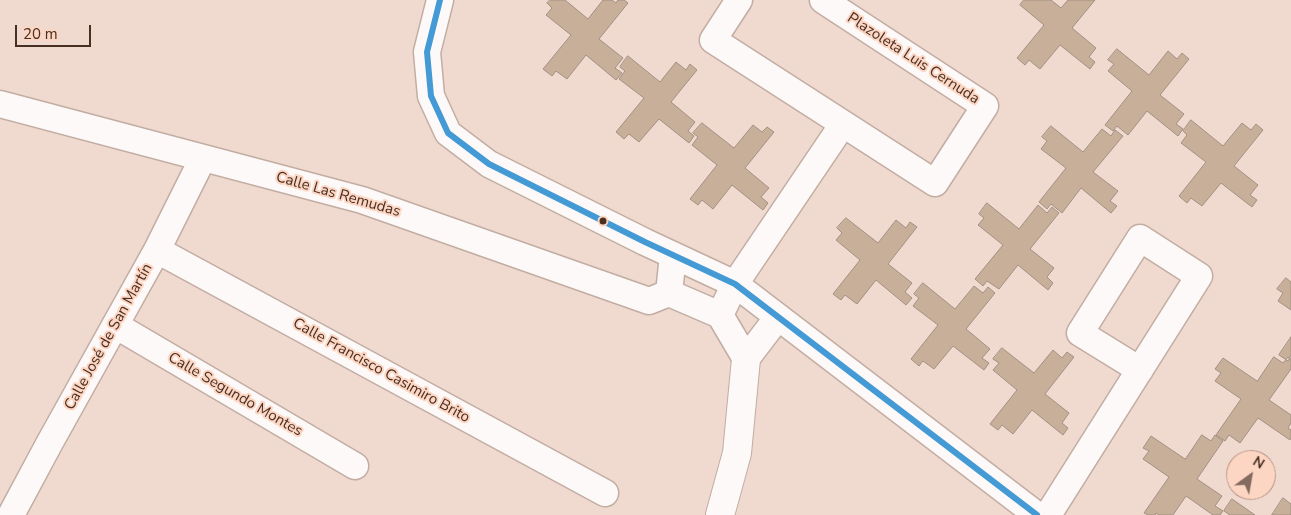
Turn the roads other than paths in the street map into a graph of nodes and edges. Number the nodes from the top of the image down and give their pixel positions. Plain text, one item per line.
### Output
1 (440, 0) edge
2 (739, 0) edge
3 (823, 0) edge
4 (0, 104) edge
5 (843, 124) junction
6 (203, 158) junction
7 (157, 250) junction
8 (673, 255) junction
9 (735, 284) junction
10 (668, 293) junction
11 (720, 316) junction
12 (778, 317) junction
13 (115, 325) junction
14 (746, 359) junction
15 (1140, 370) junction
16 (355, 466) dead end
17 (605, 493) dead end
18 (11, 515) edge
19 (720, 515) edge
20 (1037, 515) edge
21 (1048, 515) edge

1 - 8 street
2 - 5 street, Plazoleta Luis Cernuda
3 - 5 street, Plazoleta Luis Cernuda
4 - 6 street, Calle Las Remudas
5 - 9 street
6 - 7 street, Calle José de San Martín
6 - 10 street, Calle Las Remudas
7 - 13 street, Calle José de San Martín
7 - 17 street, Calle Francisco Casimiro Brito
8 - 9 street
8 - 10 street
9 - 11 street
9 - 12 street
10 - 11 street
11 - 14 street
12 - 14 street
12 - 20 street
13 - 16 street, Calle Segundo Montes
13 - 18 street, Calle José de San Martín
14 - 19 street
15 - 15 street
15 - 21 street

